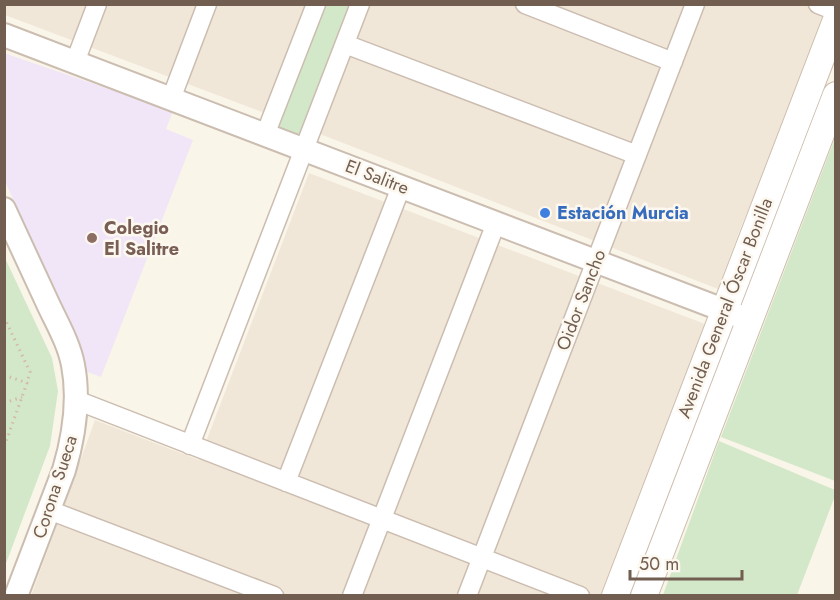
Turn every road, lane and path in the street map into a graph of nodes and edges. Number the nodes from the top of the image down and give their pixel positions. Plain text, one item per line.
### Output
1 (97, 4) edge
2 (207, 4) edge
3 (316, 4) edge
4 (360, 4) edge
5 (525, 4) edge
6 (695, 4) edge
7 (818, 4) edge
8 (836, 11) edge
9 (836, 20) edge
10 (4, 35) edge
11 (345, 44) junction
12 (75, 62) junction
13 (673, 62) junction
14 (836, 95) edge
15 (171, 99) junction
16 (265, 135) junction
17 (304, 150) junction
18 (637, 155) junction
19 (401, 187) junction
20 (4, 209) edge
21 (496, 223) junction
22 (596, 261) junction
23 (724, 310) junction
24 (4, 317) edge
25 (749, 320) junction
26 (4, 375) edge
27 (27, 383) junction
28 (22, 397) junction
29 (76, 400) junction
30 (4, 403) edge
31 (190, 445) junction
32 (4, 447) edge
33 (286, 482) junction
34 (48, 510) junction
35 (382, 519) junction
36 (482, 558) junction
37 (16, 596) edge
38 (274, 596) edge
39 (352, 596) edge
40 (467, 596) edge
41 (580, 596) edge
42 (615, 596) edge
43 (644, 596) edge

1 - 12 street
2 - 15 street
3 - 16 street
4 - 11 street
5 - 13 street
6 - 13 street, Oidor Sancho
7 - 8 street
9 - 23 main road, Avenida General Óscar Bonilla
10 - 12 street, El Salitre
11 - 17 street
11 - 18 street
12 - 15 street, El Salitre
13 - 18 street, Oidor Sancho
14 - 25 main road, Avenida General Óscar Bonilla
15 - 16 street, El Salitre
16 - 17 street, El Salitre
17 - 19 street, El Salitre
17 - 31 street
18 - 22 street, Oidor Sancho
19 - 21 street, El Salitre
19 - 33 street
20 - 29 street, Corona Sueca
21 - 22 street, El Salitre
21 - 35 street
22 - 23 street, El Salitre
22 - 36 street, Oidor Sancho
23 - 25 street, El Salitre
23 - 42 main road, Avenida General Óscar Bonilla
24 - 27 path
25 - 43 main road, Avenida General Óscar Bonilla
26 - 27 path
27 - 28 path
28 - 30 path
28 - 32 path
29 - 31 street
29 - 34 street, Corona Sueca
31 - 33 street
33 - 35 street
34 - 37 street, Corona Sueca
34 - 38 street
35 - 36 street
35 - 39 street
36 - 40 street, Oidor Sancho
36 - 41 street

